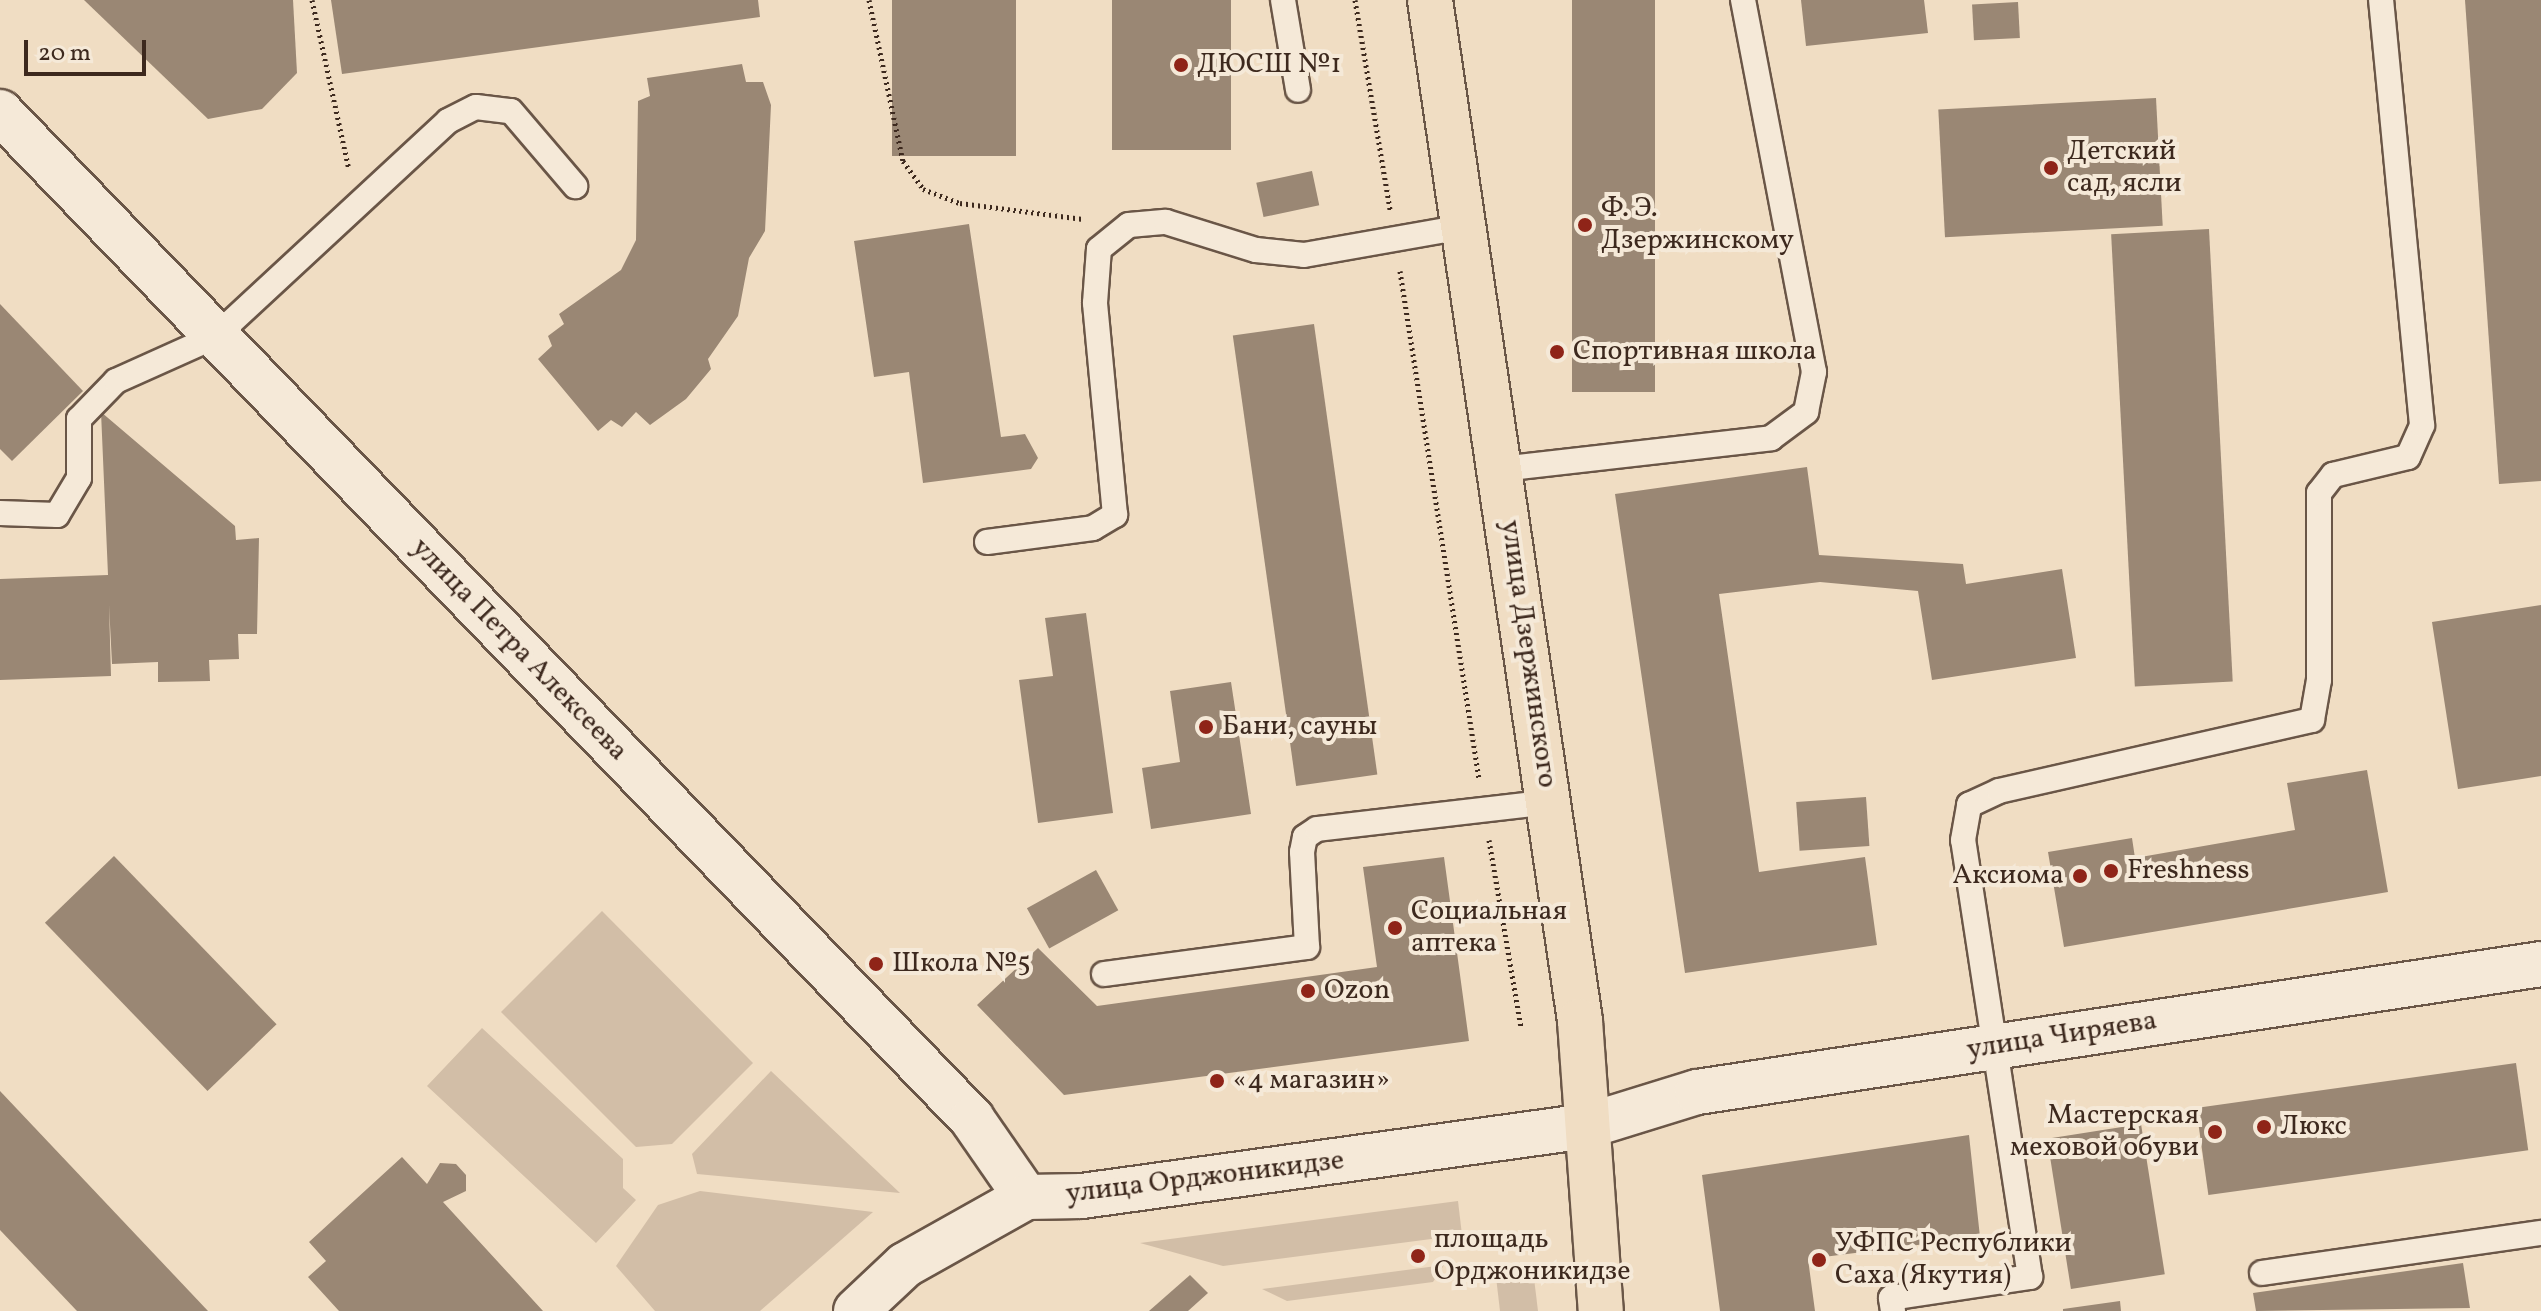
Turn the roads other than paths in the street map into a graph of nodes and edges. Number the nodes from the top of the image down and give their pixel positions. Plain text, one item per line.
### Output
1 (1283, 0) edge
2 (1430, 0) edge
3 (1743, 0) edge
4 (2381, 0) edge
5 (1298, 90) dead end
6 (0, 112) edge
7 (575, 186) dead end
8 (1462, 227) junction
9 (216, 336) junction
10 (1501, 469) junction
11 (0, 513) edge
12 (987, 542) dead end
13 (1550, 802) junction
14 (2541, 964) edge
15 (1104, 974) dead end
16 (1998, 1046) junction
17 (1587, 1126) junction
18 (1026, 1197) junction
19 (2541, 1233) edge
20 (2262, 1273) dead end
21 (856, 1311) edge
22 (1601, 1311) edge
23 (1893, 1311) edge

1 - 5 lane
2 - 8 main road, улица Дзержинского
3 - 10 lane
4 - 16 lane
6 - 9 main road, улица Петра Алексеева
7 - 9 lane
8 - 10 main road, улица Дзержинского
8 - 12 lane
9 - 11 lane
9 - 18 main road, улица Петра Алексеева
10 - 13 main road, улица Дзержинского
13 - 15 lane
13 - 17 main road, улица Дзержинского
14 - 16 main road, улица Чиряева
16 - 17 main road, улица Чиряева
16 - 23 lane
17 - 18 main road, улица Орджоникидзе
17 - 22 main road, улица Дзержинского
18 - 21 main road, улица Орджоникидзе
19 - 20 lane

